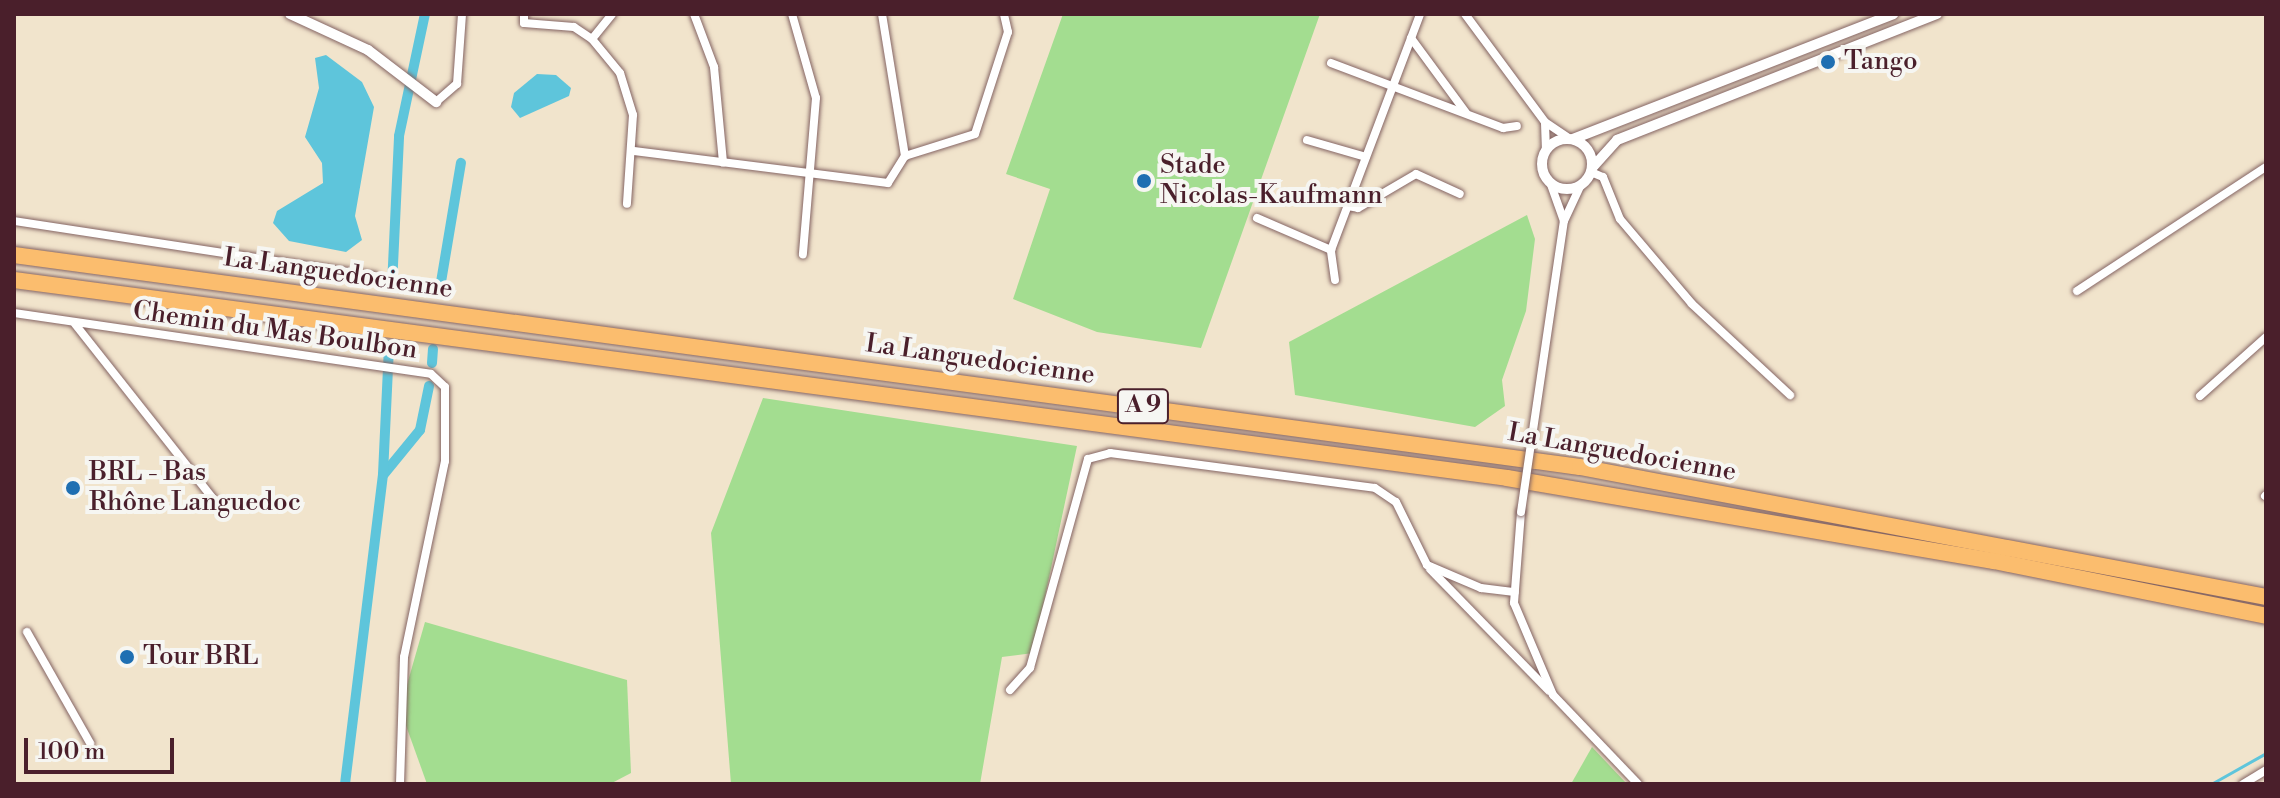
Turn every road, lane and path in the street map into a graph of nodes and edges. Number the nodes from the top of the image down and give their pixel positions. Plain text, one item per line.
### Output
1 (290, 14) edge
2 (462, 14) edge
3 (524, 14) edge
4 (612, 14) edge
5 (694, 14) edge
6 (792, 14) edge
7 (882, 14) edge
8 (1004, 14) edge
9 (1420, 14) edge
10 (1465, 14) edge
11 (1894, 14) edge
12 (1937, 14) edge
13 (1411, 38) junction
14 (592, 39) junction
15 (1331, 63) dead end
16 (1392, 87) junction
17 (436, 102) joint
18 (1466, 114) junction
19 (1545, 122) junction
20 (1517, 126) dead end
21 (1572, 139) junction
22 (1307, 140) dead end
23 (1546, 150) junction
24 (634, 151) junction
25 (905, 156) junction
26 (1366, 157) junction
27 (723, 163) junction
28 (2266, 167) edge
29 (1591, 170) junction
30 (813, 173) junction
31 (1550, 182) junction
32 (1580, 186) junction
33 (1460, 194) dead end
34 (627, 204) dead end
35 (1348, 206) junction
36 (1257, 218) dead end
37 (14, 221) edge
38 (1564, 221) junction
39 (1331, 250) junction
40 (803, 254) dead end
41 (14, 255) edge
42 (375, 276) dead end
43 (14, 280) edge
44 (1335, 280) dead end
45 (2077, 291) dead end
46 (14, 313) edge
47 (75, 324) junction
48 (2266, 337) edge
49 (1790, 395) dead end
50 (2200, 396) dead end
51 (221, 509) dead end
52 (1427, 565) junction
53 (1515, 592) junction
54 (2266, 597) edge
55 (2266, 616) edge
56 (27, 632) dead end
57 (1010, 690) dead end
58 (1553, 695) junction
59 (90, 743) dead end
60 (2266, 770) edge
61 (396, 782) edge
62 (1638, 784) edge
63 (2243, 784) edge

1 - 17 street
2 - 17 street
3 - 14 street
4 - 14 street
5 - 27 street
6 - 30 street
7 - 25 street
8 - 25 street
9 - 13 street
10 - 19 street
11 - 21 street
12 - 29 street
13 - 16 street
13 - 18 street
14 - 24 street
15 - 16 street
16 - 18 street
16 - 26 street
18 - 20 street
19 - 21 street
19 - 23 street
21 - 23 street
21 - 29 street
22 - 26 street
23 - 31 street
24 - 27 street
24 - 34 street
25 - 30 street
26 - 35 street
27 - 30 street
28 - 45 street
29 - 32 street
29 - 49 street
30 - 40 street
31 - 32 street
31 - 38 street
32 - 38 street
33 - 35 street
35 - 39 street
36 - 39 street
37 - 42 street
38 - 53 street, bridge
39 - 44 street
41 - 54 highway, La Languedocienne / A 9
43 - 55 highway, La Languedocienne / A 9
46 - 47 street, Chemin du Mas Boulbon
47 - 51 street
47 - 61 street, Chemin du Mas Boulbon
48 - 50 street
52 - 53 street
52 - 57 street
52 - 58 street
53 - 58 street
56 - 59 street
58 - 62 street
60 - 63 street

